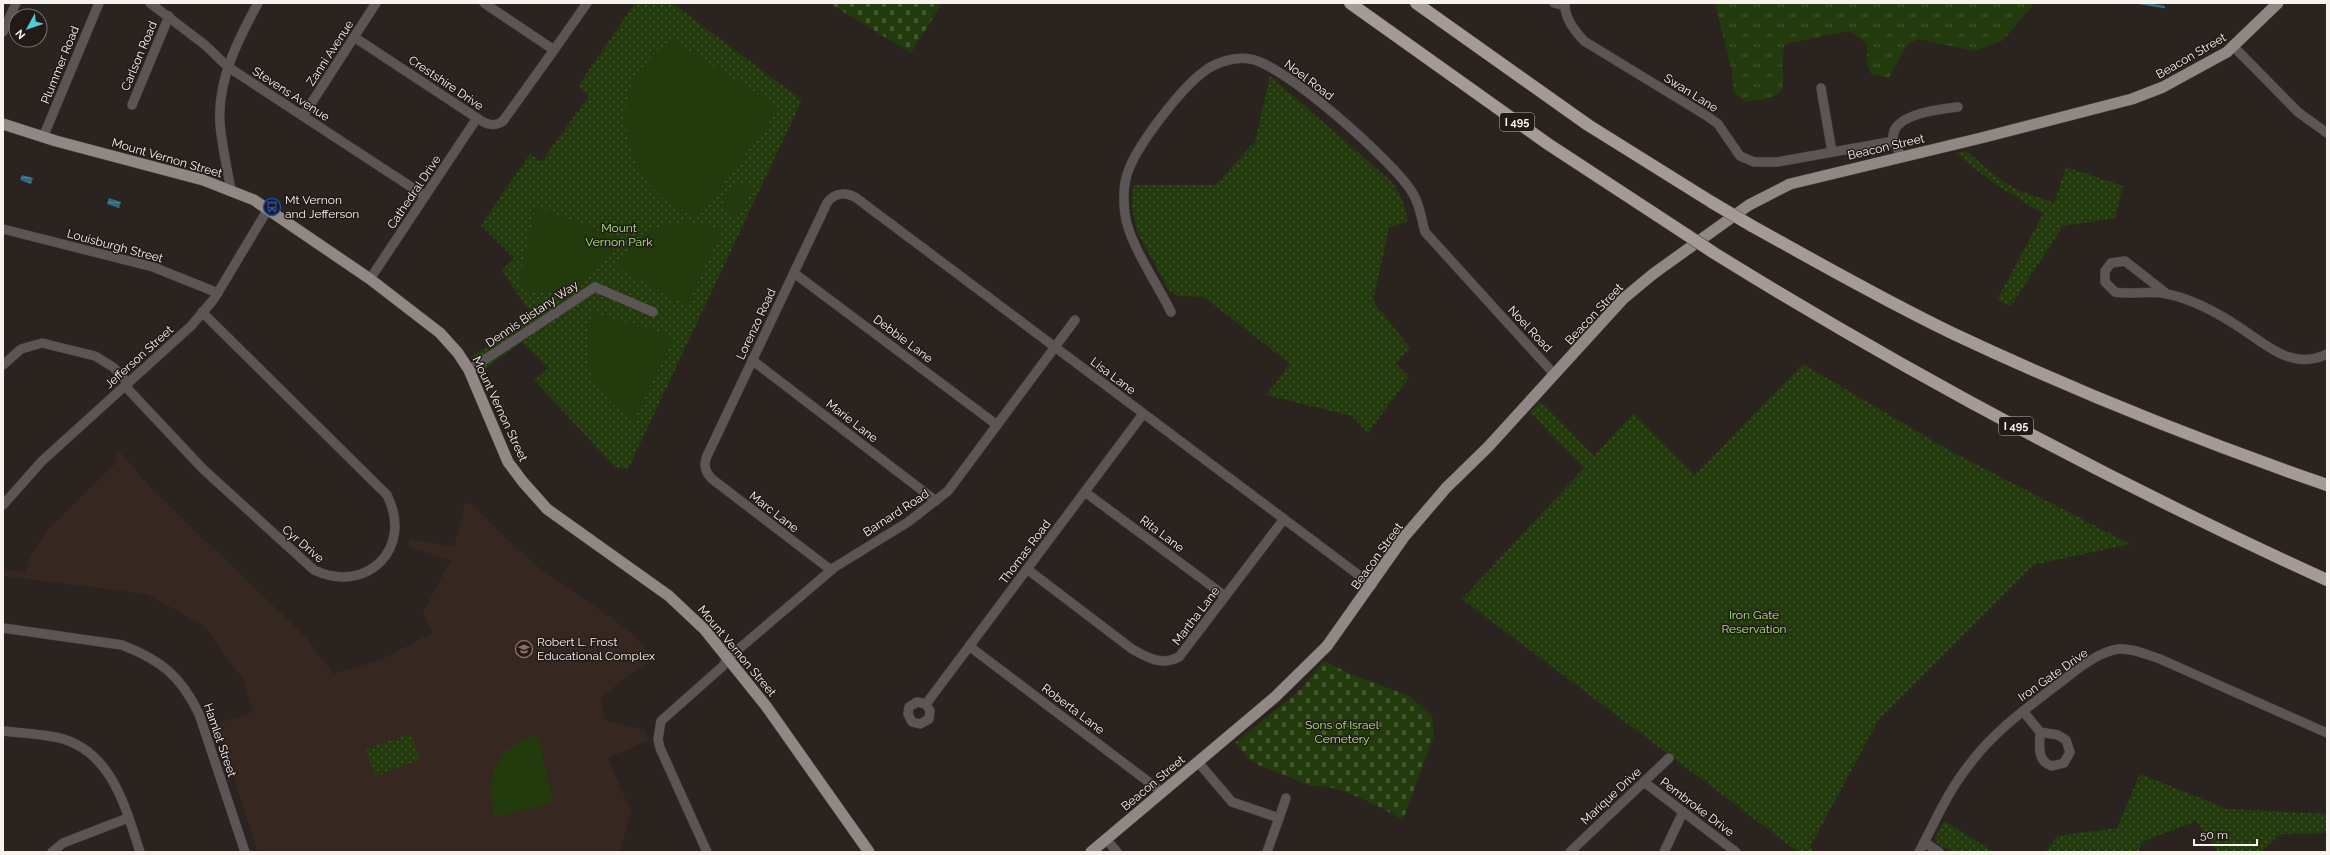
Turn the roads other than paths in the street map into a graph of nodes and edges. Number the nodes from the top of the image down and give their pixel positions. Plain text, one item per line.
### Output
1 (16, 3) edge
2 (98, 3) edge
3 (150, 3) edge
4 (258, 3) edge
5 (376, 3) edge
6 (484, 3) edge
7 (587, 3) edge
8 (1350, 3) edge
9 (1416, 3) edge
10 (1554, 3) edge
11 (2278, 3) edge
12 (1565, 4) edge
13 (169, 16) junction
14 (3, 32) edge
15 (354, 37) junction
16 (2234, 47) junction
17 (554, 50) junction
18 (228, 67) junction
19 (1821, 88) dead end
20 (132, 105) dead end
21 (1958, 107) dead end
22 (303, 116) junction
23 (477, 118) junction
24 (3, 124) edge
25 (2327, 133) edge
26 (44, 136) junction
27 (1894, 141) junction
28 (1832, 152) junction
29 (1902, 157) junction
30 (231, 190) junction
31 (838, 194) joint
32 (425, 196) junction
33 (268, 209) junction
34 (3, 229) edge
35 (794, 273) junction
36 (370, 279) junction
37 (218, 293) junction
38 (2167, 294) junction
39 (202, 312) junction
40 (652, 312) dead end
41 (1171, 312) dead end
42 (1075, 320) dead end
43 (1054, 347) junction
44 (2327, 354) edge
45 (752, 360) junction
46 (3, 365) edge
47 (469, 370) junction
48 (1555, 375) junction
49 (126, 385) junction
50 (1143, 414) junction
51 (997, 425) junction
52 (705, 469) joint
53 (2327, 485) edge
54 (1085, 492) junction
55 (936, 502) junction
56 (3, 505) edge
57 (1284, 519) junction
58 (1026, 569) junction
59 (831, 570) junction
60 (2327, 580) edge
61 (1372, 585) junction
62 (1225, 596) junction
63 (3, 628) edge
64 (969, 646) junction
65 (727, 659) junction
66 (926, 704) dead end
67 (2023, 711) junction
68 (3, 731) edge
69 (2040, 732) dead end
70 (2327, 734) edge
71 (1669, 758) dead end
72 (1198, 762) junction
73 (1644, 782) junction
74 (1162, 792) junction
75 (1286, 798) dead end
76 (1683, 812) junction
77 (128, 818) junction
78 (1279, 818) junction
79 (1106, 839) junction
80 (1924, 842) junction
81 (860, 847) edge
82 (52, 852) edge
83 (140, 852) edge
84 (245, 852) edge
85 (707, 852) edge
86 (869, 852) edge
87 (1091, 852) edge
88 (1117, 852) edge
89 (1267, 852) edge
90 (1570, 852) edge
91 (1664, 852) edge
92 (1736, 852) edge
93 (1919, 852) edge
94 (1939, 852) edge

1 - 14 street
2 - 26 street, Plummer Road
3 - 13 street, Stevens Avenue
4 - 18 street
5 - 15 street, Zanni Avenue
6 - 17 street
7 - 17 street, Crestshire Drive
8 - 60 highway, I 495, bridge
9 - 53 highway, bridge
10 - 12 street
11 - 16 main road, Beacon Street
12 - 28 street, Swan Lane
13 - 18 street, Stevens Avenue
13 - 20 street, Carlson Road
15 - 22 street, Zanni Avenue
15 - 23 street, Crestshire Drive
16 - 25 street
16 - 29 main road, Beacon Street
17 - 23 street, Crestshire Drive
18 - 22 street, Stevens Avenue
18 - 30 street
19 - 28 street
21 - 27 street
22 - 32 street, Stevens Avenue
23 - 32 street, Cathedral Drive
24 - 26 main road, Mount Vernon Street
26 - 30 main road, Mount Vernon Street
27 - 28 street, Swan Lane
27 - 29 street
29 - 48 main road, Beacon Street
30 - 33 main road, Mount Vernon Street
31 - 35 street, Lorenzo Road
31 - 43 street, Lisa Lane
32 - 36 street, Cathedral Drive
33 - 36 main road, Mount Vernon Street
33 - 37 street, Jefferson Street
34 - 37 street, Louisburgh Street
35 - 45 street, Lorenzo Road
35 - 51 street, Debbie Lane
36 - 47 main road, Mount Vernon Street
37 - 39 street, Jefferson Street
38 - 38 street
38 - 44 street
39 - 49 street, Jefferson Street
39 - 49 street, Cyr Drive
40 - 47 street, Dennis Bistany Way
41 - 48 street, Noel Road
42 - 43 street, Barnard Road
43 - 50 street, Lisa Lane
43 - 51 street, Barnard Road
45 - 52 street, Lorenzo Road
45 - 55 street, Marie Lane
46 - 49 street, Cyr Drive
47 - 65 main road, Mount Vernon Street
48 - 61 main road, Beacon Street
49 - 56 street, Jefferson Street
50 - 54 street, Thomas Road
50 - 57 street, Lisa Lane
51 - 55 street, Barnard Road
52 - 59 street, Marc Lane
54 - 58 street, Thomas Road
54 - 62 street, Rita Lane
55 - 59 street, Barnard Road
57 - 61 street, Lisa Lane
57 - 62 street, Martha Lane
58 - 62 street, Martha Lane
58 - 64 street, Thomas Road
59 - 65 street, Barnard Road
61 - 72 main road, Beacon Street
63 - 84 street, Hamlet Street
64 - 66 street, Thomas Road
64 - 74 street, Roberta Lane
65 - 81 main road, Mount Vernon Street
65 - 85 street, Barnard Road
67 - 69 street
67 - 70 street, Iron Gate Drive
67 - 80 street, Iron Gate Drive
68 - 77 street
71 - 73 street, Marique Drive
72 - 74 main road, Beacon Street
72 - 78 street
73 - 76 street, Pembroke Drive
73 - 90 street, Marique Drive
74 - 79 main road, Beacon Street
75 - 78 street
76 - 91 street
76 - 92 street, Pembroke Drive
77 - 82 street
77 - 83 street
78 - 89 street
79 - 87 main road, Beacon Street
79 - 88 street
80 - 93 street, Iron Gate Drive
80 - 94 street
81 - 86 main road, Mount Vernon Street

